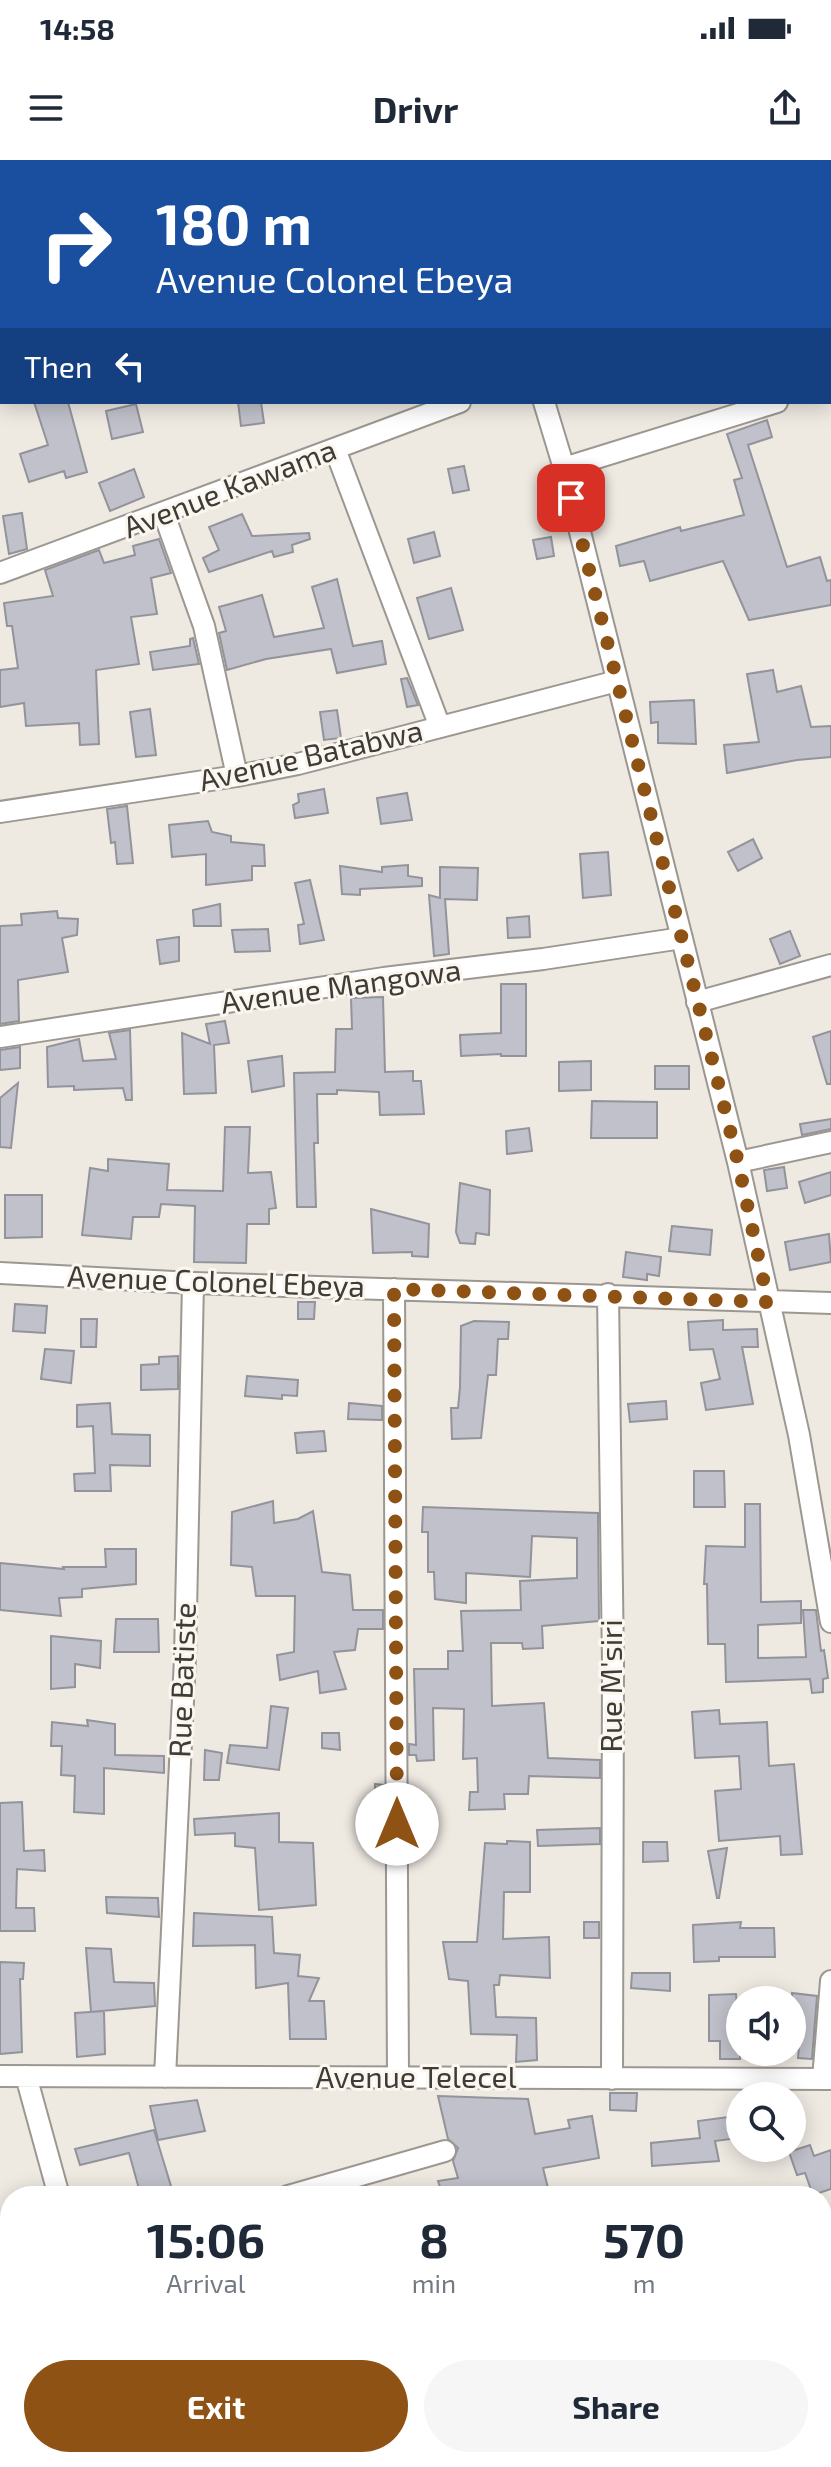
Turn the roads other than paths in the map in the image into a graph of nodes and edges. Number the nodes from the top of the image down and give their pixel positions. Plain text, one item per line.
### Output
1 (455, 404) edge
2 (545, 404) edge
3 (771, 404) edge
4 (335, 449) junction
5 (564, 468) junction
6 (164, 514) junction
7 (1, 569) edge
8 (617, 681) junction
9 (440, 727) junction
10 (237, 776) junction
11 (0, 812) edge
12 (682, 938) junction
13 (831, 965) edge
14 (697, 1002) junction
15 (0, 1037) edge
16 (831, 1142) edge
17 (738, 1162) junction
18 (0, 1273) edge
19 (193, 1283) junction
20 (394, 1289) junction
21 (608, 1294) junction
22 (768, 1302) junction
23 (831, 1303) edge
24 (831, 1622) edge
25 (831, 1981) edge
26 (26, 2076) junction
27 (398, 2076) junction
28 (165, 2077) junction
29 (1, 2078) edge
30 (612, 2079) junction
31 (827, 2079) edge
32 (445, 2151) dead end
33 (56, 2186) edge
34 (323, 2186) edge

1 - 4 street, Avenue Kawama
2 - 5 street
3 - 5 street
4 - 6 street, Avenue Kawama
4 - 9 street
5 - 8 street
6 - 7 street, Avenue Kawama
6 - 10 street
8 - 9 street, Avenue Batabwa
8 - 12 street
9 - 10 street, Avenue Batabwa
10 - 11 street, Avenue Batabwa
12 - 14 street
12 - 15 street, Avenue Mangowa
13 - 14 street
14 - 17 street
16 - 17 street
17 - 22 street
18 - 19 street, Avenue Colonel Ebeya
19 - 20 street, Avenue Colonel Ebeya
19 - 28 street, Rue Batiste
20 - 21 street, Avenue Colonel Ebeya
20 - 27 street
21 - 22 street, Avenue Colonel Ebeya
21 - 30 street, Rue M'siri
22 - 23 street, Avenue Colonel Ebeya
22 - 24 street
25 - 31 street
26 - 28 street, Avenue Telecel
26 - 29 street, Avenue Telecel
26 - 33 street
27 - 28 street, Avenue Telecel
27 - 30 street, Avenue Telecel
30 - 31 street, Avenue Telecel
32 - 34 street

